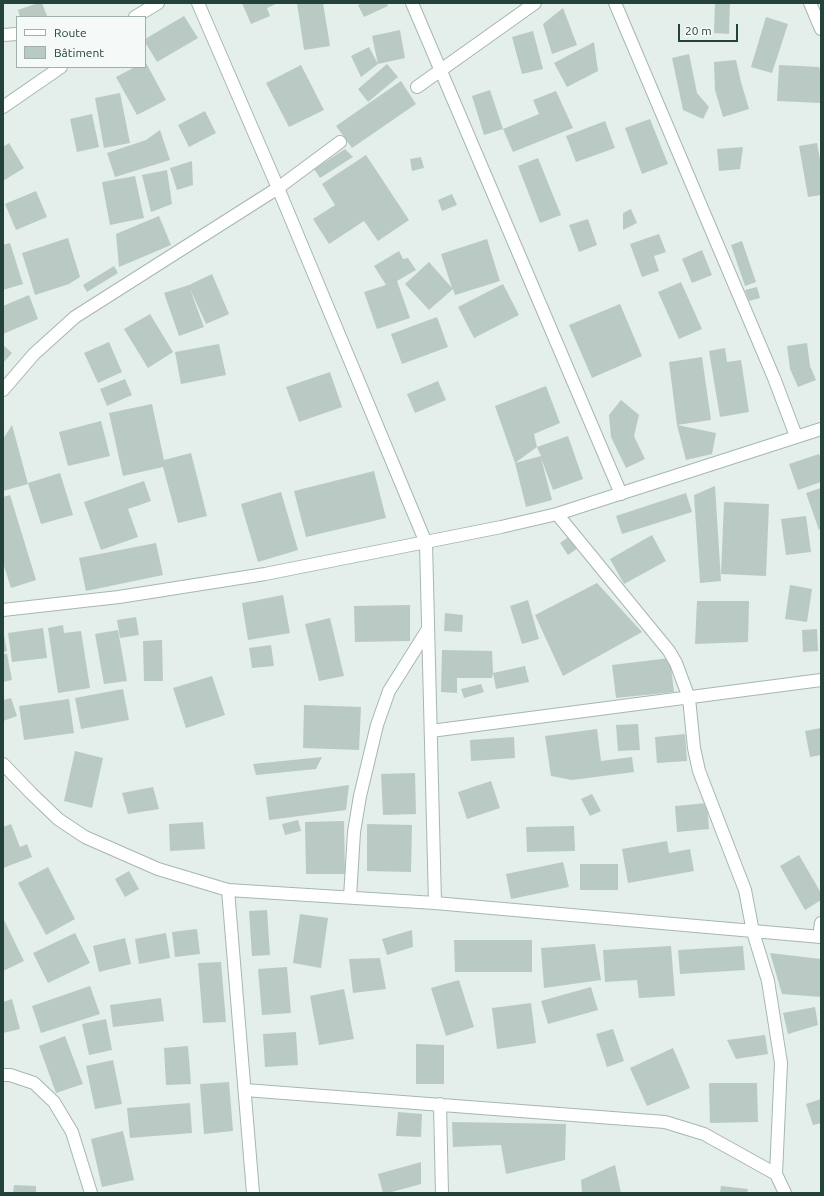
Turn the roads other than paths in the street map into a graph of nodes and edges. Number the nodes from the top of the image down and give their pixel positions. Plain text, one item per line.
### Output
1 (158, 3) edge
2 (198, 3) edge
3 (412, 3) edge
4 (535, 3) edge
5 (615, 3) edge
6 (810, 3) edge
7 (137, 16) edge
8 (821, 29) edge
9 (16, 34) edge
10 (3, 35) edge
11 (60, 68) edge
12 (441, 71) junction
13 (417, 87) dead end
14 (3, 107) edge
15 (340, 142) dead end
16 (278, 188) junction
17 (3, 390) edge
18 (821, 429) edge
19 (796, 436) junction
20 (621, 494) junction
21 (557, 514) junction
22 (426, 542) junction
23 (3, 610) edge
24 (428, 629) junction
25 (821, 680) edge
26 (689, 698) junction
27 (431, 731) junction
28 (3, 764) edge
29 (228, 890) junction
30 (350, 897) junction
31 (435, 902) junction
32 (821, 924) edge
33 (753, 932) junction
34 (820, 937) edge
35 (3, 1074) edge
36 (244, 1090) junction
37 (440, 1104) junction
38 (776, 1174) junction
39 (91, 1193) edge
40 (253, 1193) edge
41 (442, 1193) edge
42 (785, 1193) edge

1 - 7 street
2 - 16 street
3 - 12 street
4 - 12 street
5 - 19 street
6 - 8 street
9 - 10 street
11 - 14 street
12 - 13 street
12 - 20 street
15 - 16 street
16 - 17 street
16 - 22 street
18 - 19 street
19 - 20 street
20 - 21 street
21 - 22 street
21 - 26 street
22 - 23 street
22 - 24 street
24 - 27 street
24 - 30 street
25 - 26 street
26 - 27 street
26 - 33 street
27 - 31 street
28 - 29 street
29 - 30 street
29 - 36 street
30 - 31 street
31 - 33 street
32 - 34 street
33 - 34 street
33 - 38 street
35 - 39 street
36 - 37 street
36 - 40 street
37 - 38 street
37 - 41 street
38 - 42 street

